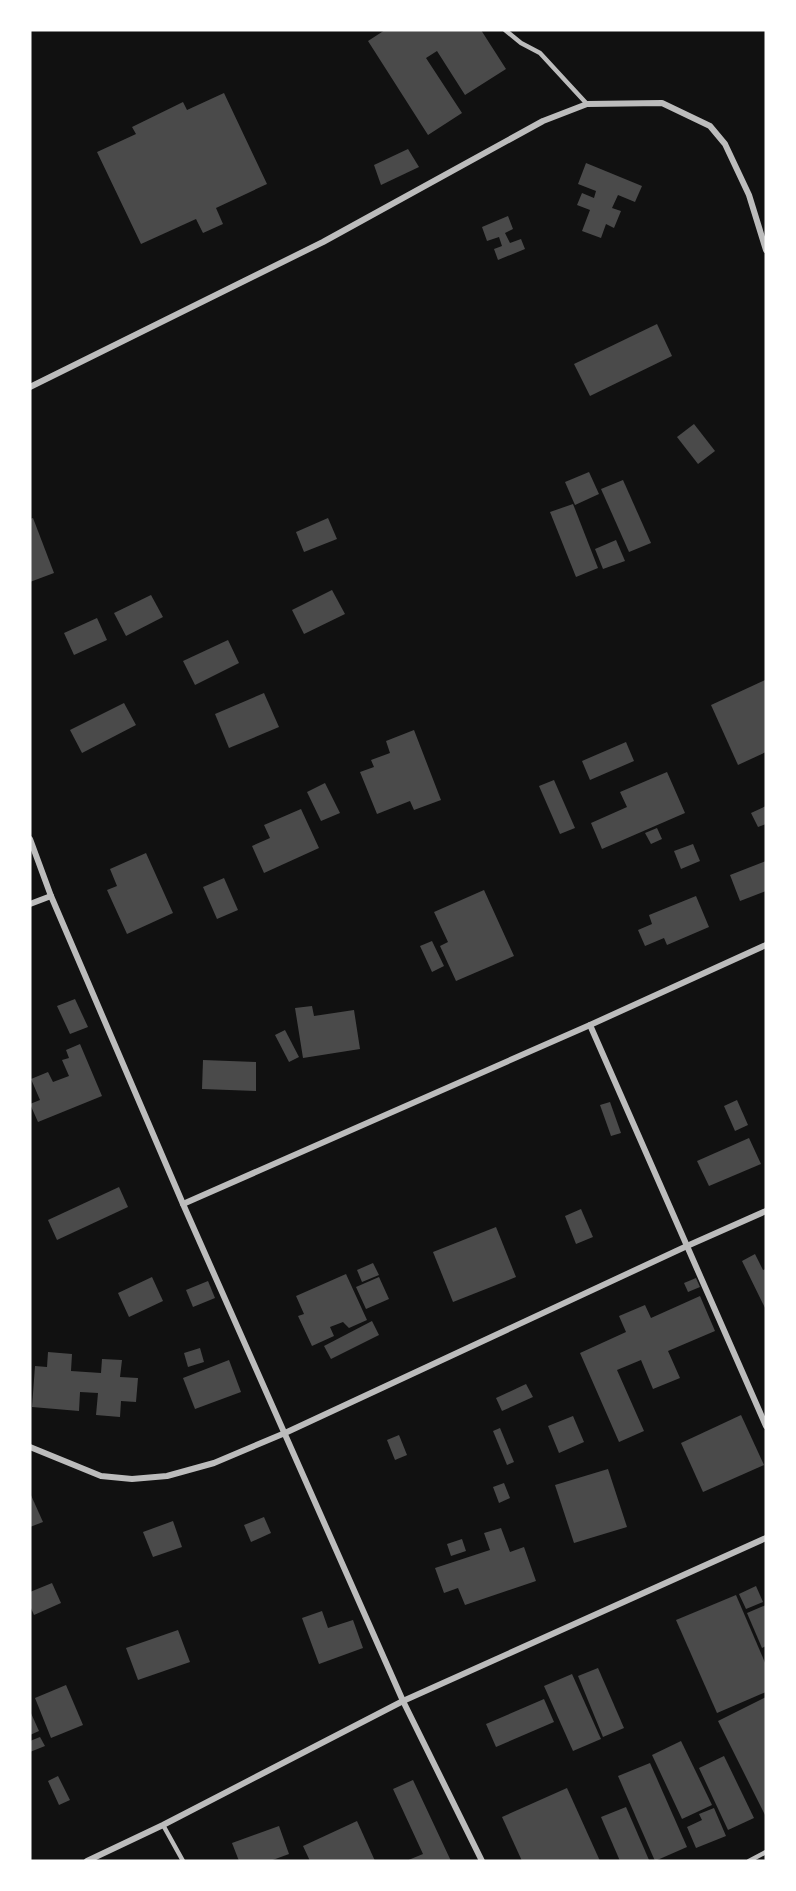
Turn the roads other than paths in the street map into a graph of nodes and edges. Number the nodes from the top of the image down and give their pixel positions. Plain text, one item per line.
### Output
1 (505, 30) edge
2 (587, 104) junction
3 (766, 250) edge
4 (30, 387) edge
5 (30, 839) edge
6 (51, 896) junction
7 (30, 904) edge
8 (766, 945) edge
9 (590, 1025) junction
10 (183, 1204) junction
11 (766, 1211) edge
12 (687, 1246) junction
13 (766, 1426) edge
14 (285, 1433) junction
15 (30, 1447) edge
16 (766, 1538) edge
17 (403, 1701) junction
18 (163, 1825) junction
19 (766, 1852) edge
20 (87, 1861) edge
21 (183, 1861) edge
22 (482, 1861) edge
23 (749, 1861) edge

1 - 2 lane
2 - 3 street
2 - 4 street
5 - 6 street
6 - 7 street
6 - 10 street
8 - 9 street
9 - 10 street
9 - 12 street
10 - 14 street
11 - 12 street
12 - 13 street
12 - 14 street
14 - 15 street
14 - 17 street
16 - 17 street
17 - 18 street
17 - 22 street
18 - 20 street
18 - 21 lane
19 - 23 lane

